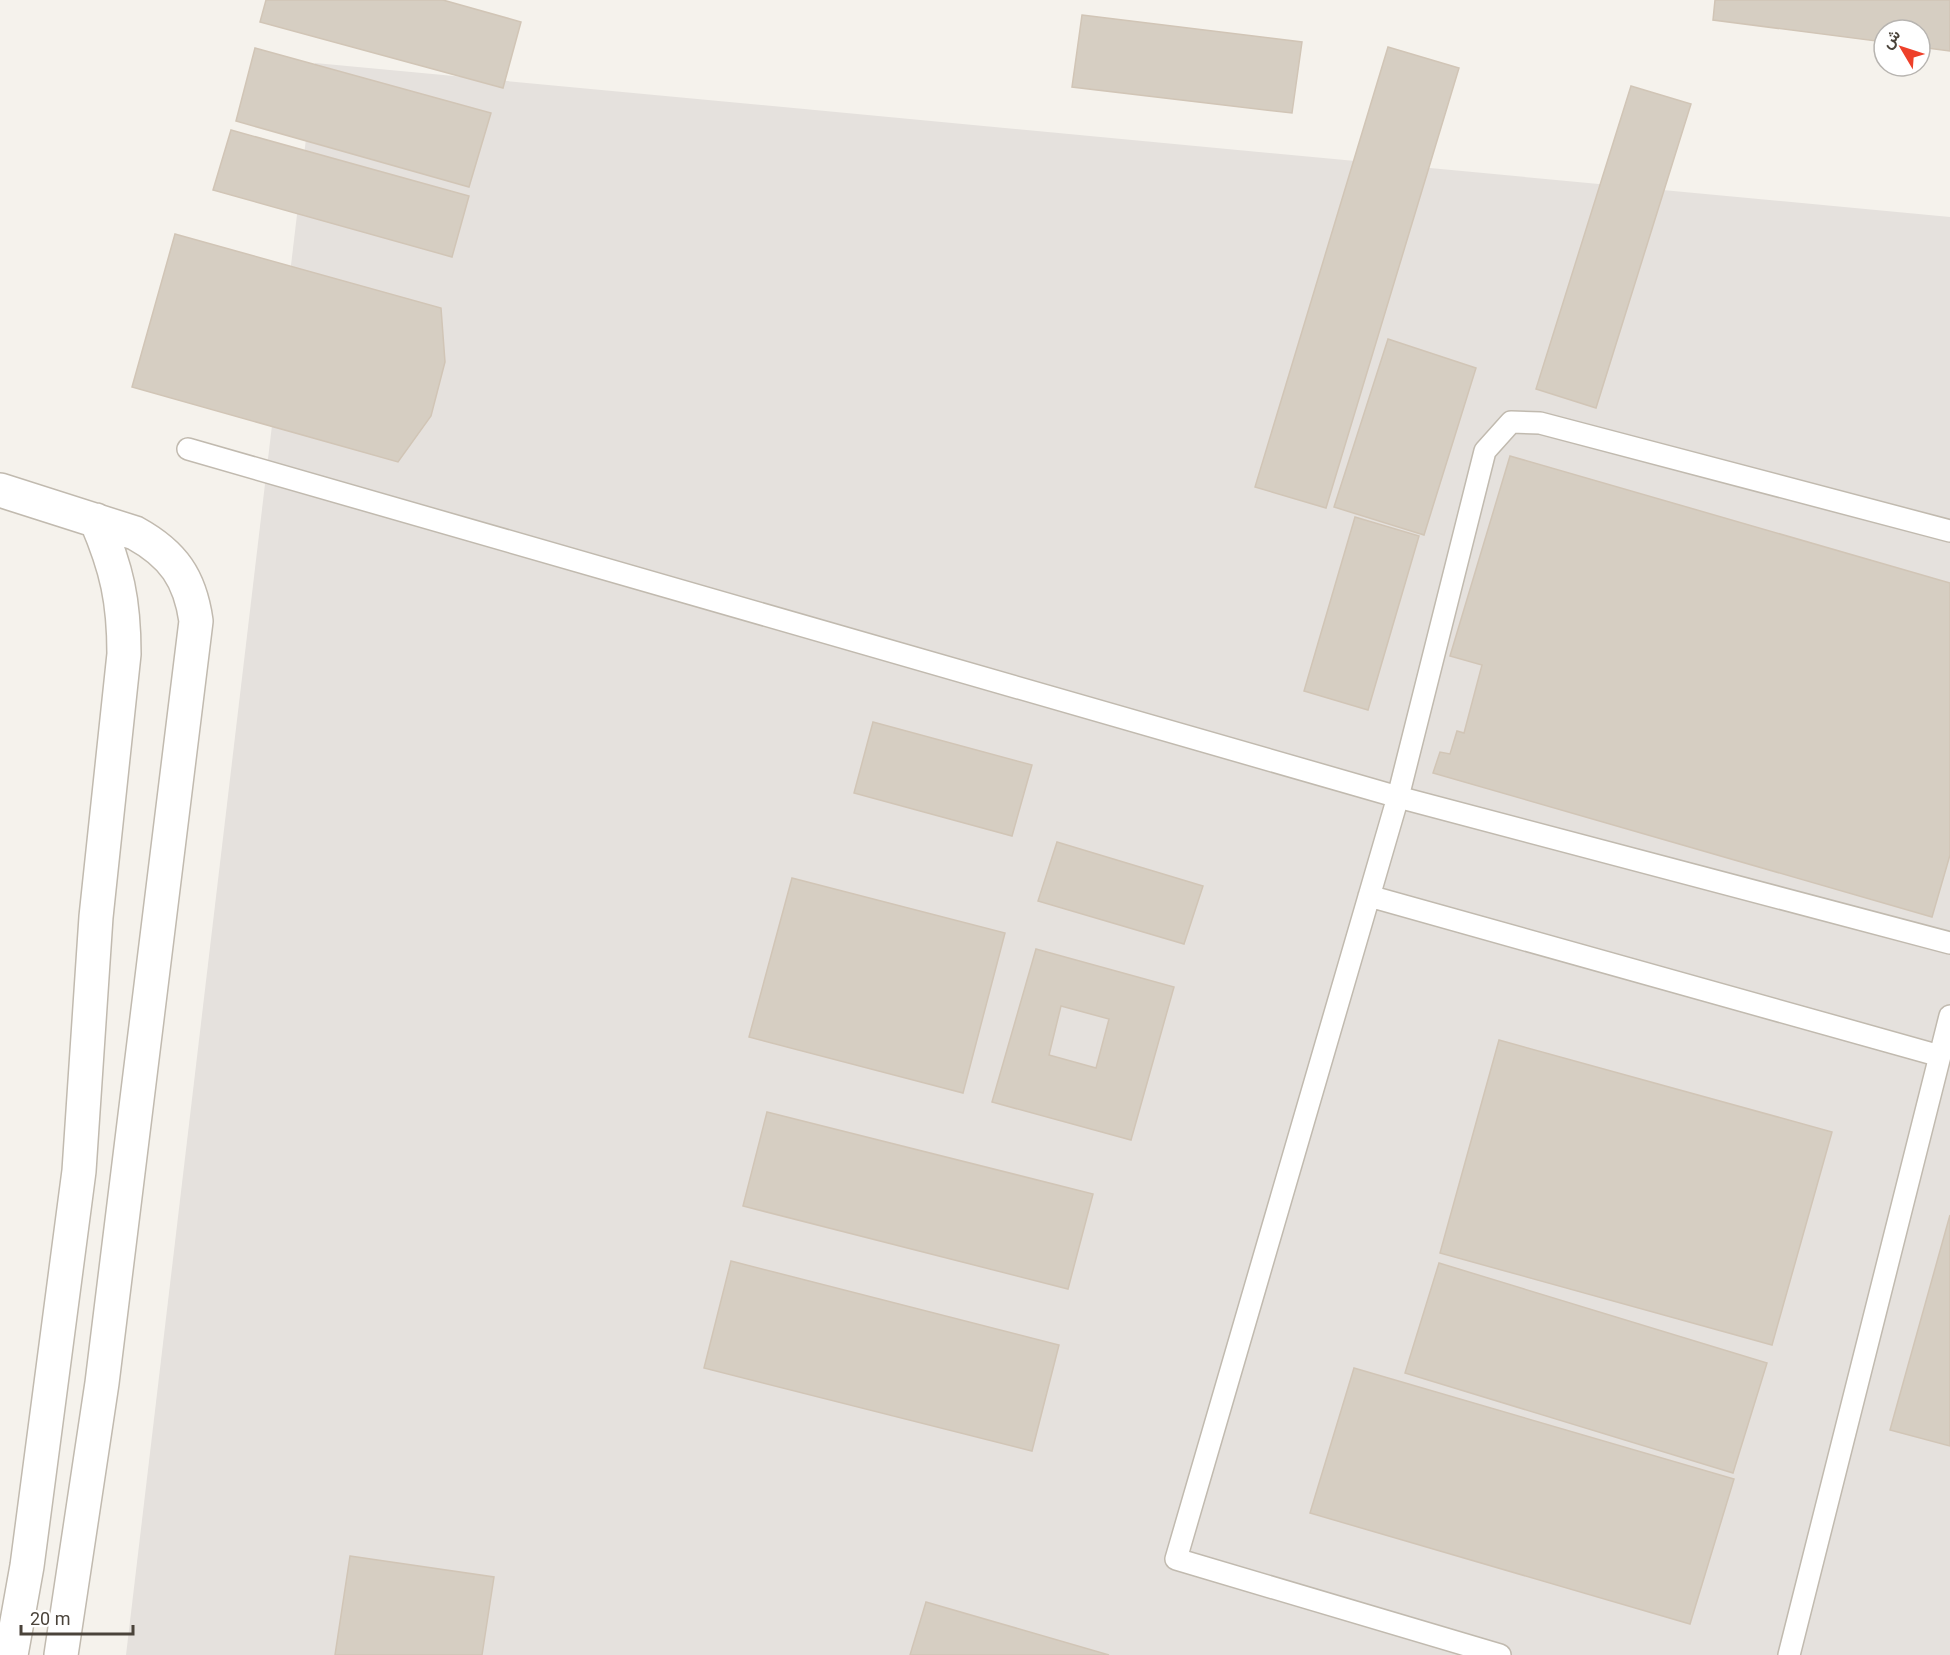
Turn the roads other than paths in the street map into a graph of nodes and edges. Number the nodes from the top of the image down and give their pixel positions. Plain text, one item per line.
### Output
1 (188, 448) dead end
2 (0, 490) edge
3 (96, 520) junction
4 (1950, 531) edge
5 (1398, 797) junction
6 (1369, 896) junction
7 (1950, 943) edge
8 (1950, 1016) edge
9 (1940, 1056) junction
10 (11, 1655) edge
11 (61, 1655) edge
12 (1500, 1655) edge
13 (1789, 1655) edge

1 - 5 lane
2 - 3 street
3 - 10 street
3 - 11 street
4 - 5 lane
5 - 6 lane
5 - 7 lane
6 - 9 lane
6 - 12 lane
8 - 9 lane
9 - 13 lane

